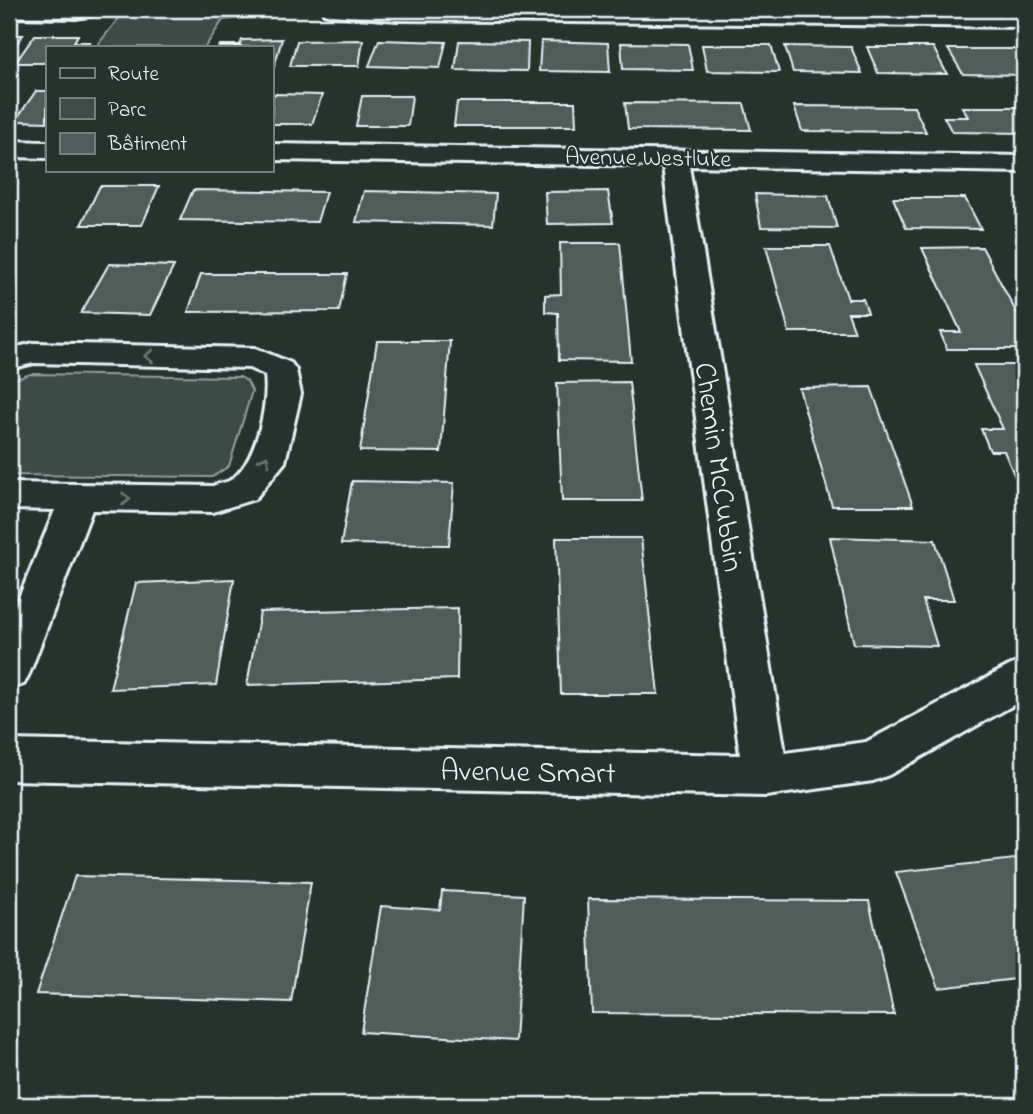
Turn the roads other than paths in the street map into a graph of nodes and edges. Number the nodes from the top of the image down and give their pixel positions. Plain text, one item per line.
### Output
1 (97, 9) edge
2 (331, 9) edge
3 (9, 11) edge
4 (568, 13) edge
5 (1024, 21) edge
6 (9, 149) edge
7 (46, 150) edge
8 (273, 152) edge
9 (675, 157) junction
10 (1017, 164) edge
11 (1024, 192) edge
12 (9, 359) edge
13 (9, 496) edge
14 (78, 499) junction
15 (9, 672) edge
16 (1024, 678) edge
17 (9, 760) edge
18 (766, 776) junction

1 - 3 street
2 - 4 street
4 - 5 street
6 - 7 street
8 - 9 street, Avenue Westluke
9 - 10 street, Avenue Westluke
9 - 18 street, Chemin McCubbin
10 - 11 street
14 -> 12 street
13 - 14 street
14 - 15 street
16 - 18 street, Avenue Smart
17 - 18 street, Avenue Smart

